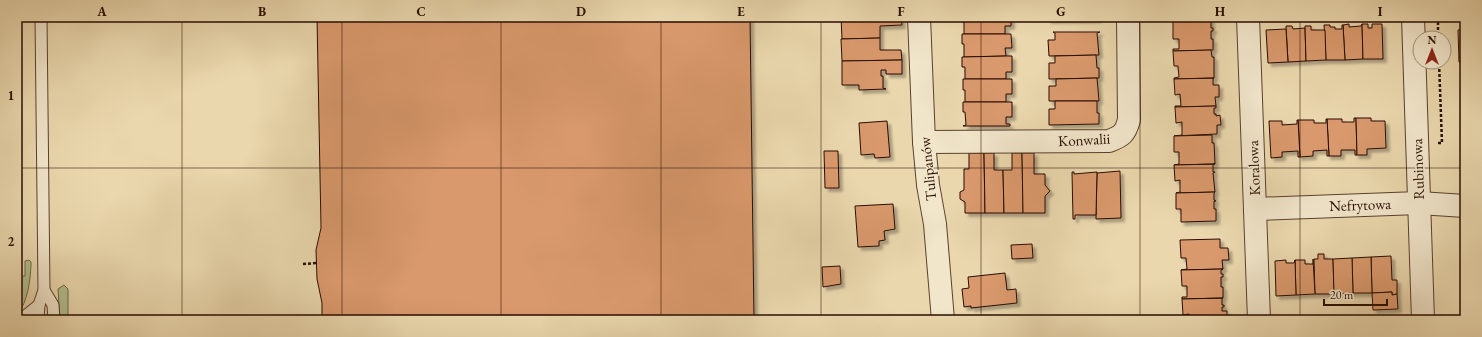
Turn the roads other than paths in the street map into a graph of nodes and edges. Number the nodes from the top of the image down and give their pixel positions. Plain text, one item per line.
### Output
1 (41, 17) edge
2 (919, 17) edge
3 (1128, 17) edge
4 (1248, 17) edge
5 (1413, 17) edge
6 (924, 142) junction
7 (1419, 203) junction
8 (1465, 206) edge
9 (1255, 209) junction
10 (44, 290) junction
11 (39, 305) junction
12 (20, 320) edge
13 (38, 320) edge
14 (54, 320) edge
15 (943, 320) edge
16 (1259, 320) edge
17 (1424, 320) edge

1 - 10 lane
2 - 6 street, Tulipanów
3 - 6 street, Konwalii
4 - 9 street, Koralowa
5 - 7 street, Rubinowa
6 - 15 street, Tulipanów
7 - 8 street, Nefrytowa
7 - 9 street, Nefrytowa
7 - 17 street, Rubinowa
9 - 16 street, Koralowa
10 - 11 lane
10 - 14 lane
11 - 12 lane
11 - 13 lane

